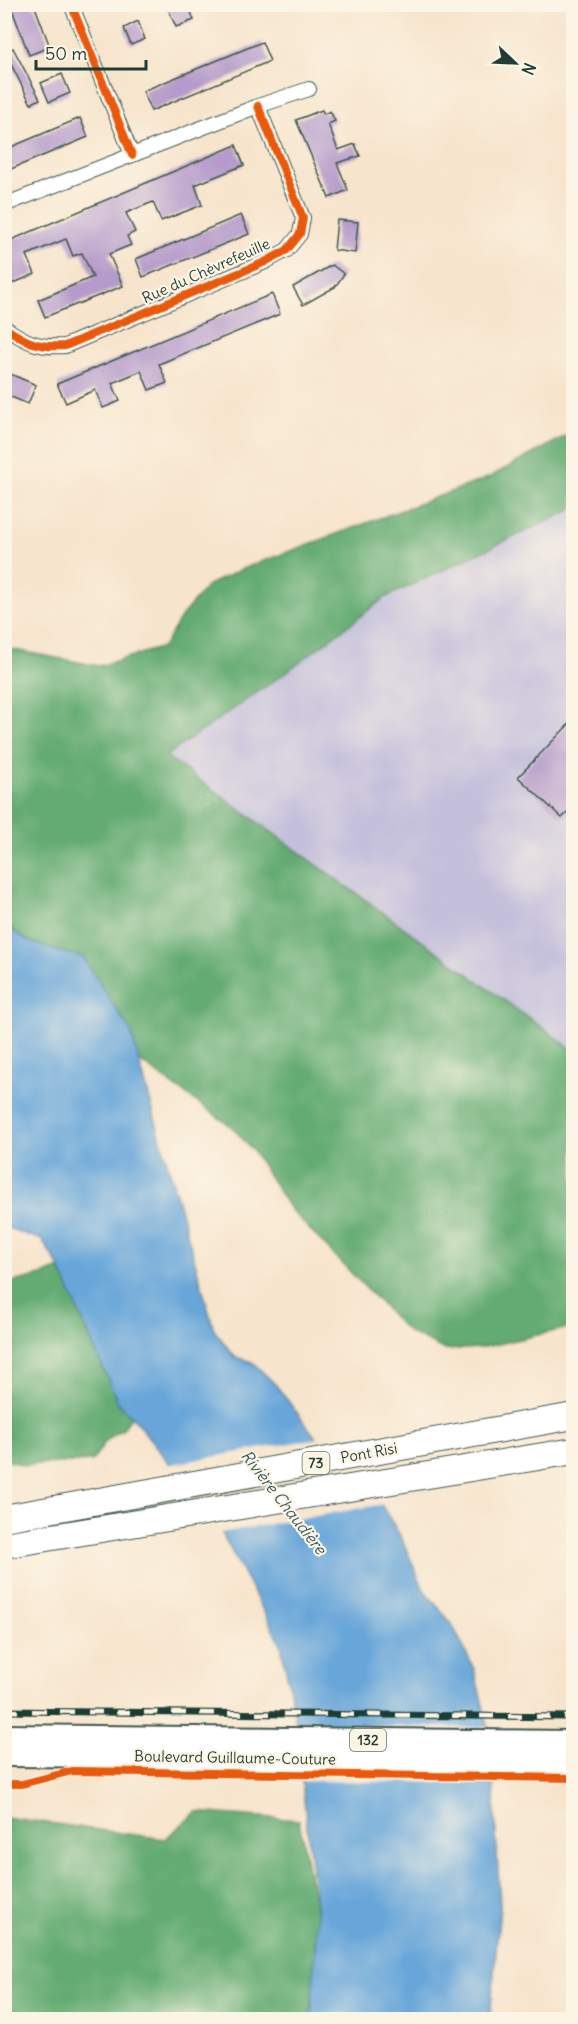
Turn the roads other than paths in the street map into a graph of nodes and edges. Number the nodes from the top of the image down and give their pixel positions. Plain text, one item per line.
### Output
1 (75, 6) edge
2 (309, 89) dead end
3 (258, 106) junction
4 (132, 155) junction
5 (4, 205) edge
6 (4, 327) edge
7 (573, 1416) edge
8 (573, 1451) edge
9 (4, 1518) edge
10 (4, 1545) edge
11 (4, 1736) edge
12 (573, 1742) edge
13 (162, 1747) junction
14 (4, 1755) edge
15 (573, 1764) edge

1 - 4 street
2 - 3 street
3 - 4 street
3 - 6 street, Rue du Chèvrefeuille
4 - 5 street
7 - 9 highway, Pont Risi / 73
8 - 10 highway, Pont Risi / 73
11 - 13 main road, Boulevard Guillaume-Couture / 132
12 - 13 main road, Boulevard Guillaume-Couture / 132
13 - 14 main road, Boulevard Guillaume-Couture / 132
13 - 15 main road, Boulevard Guillaume-Couture / 132

